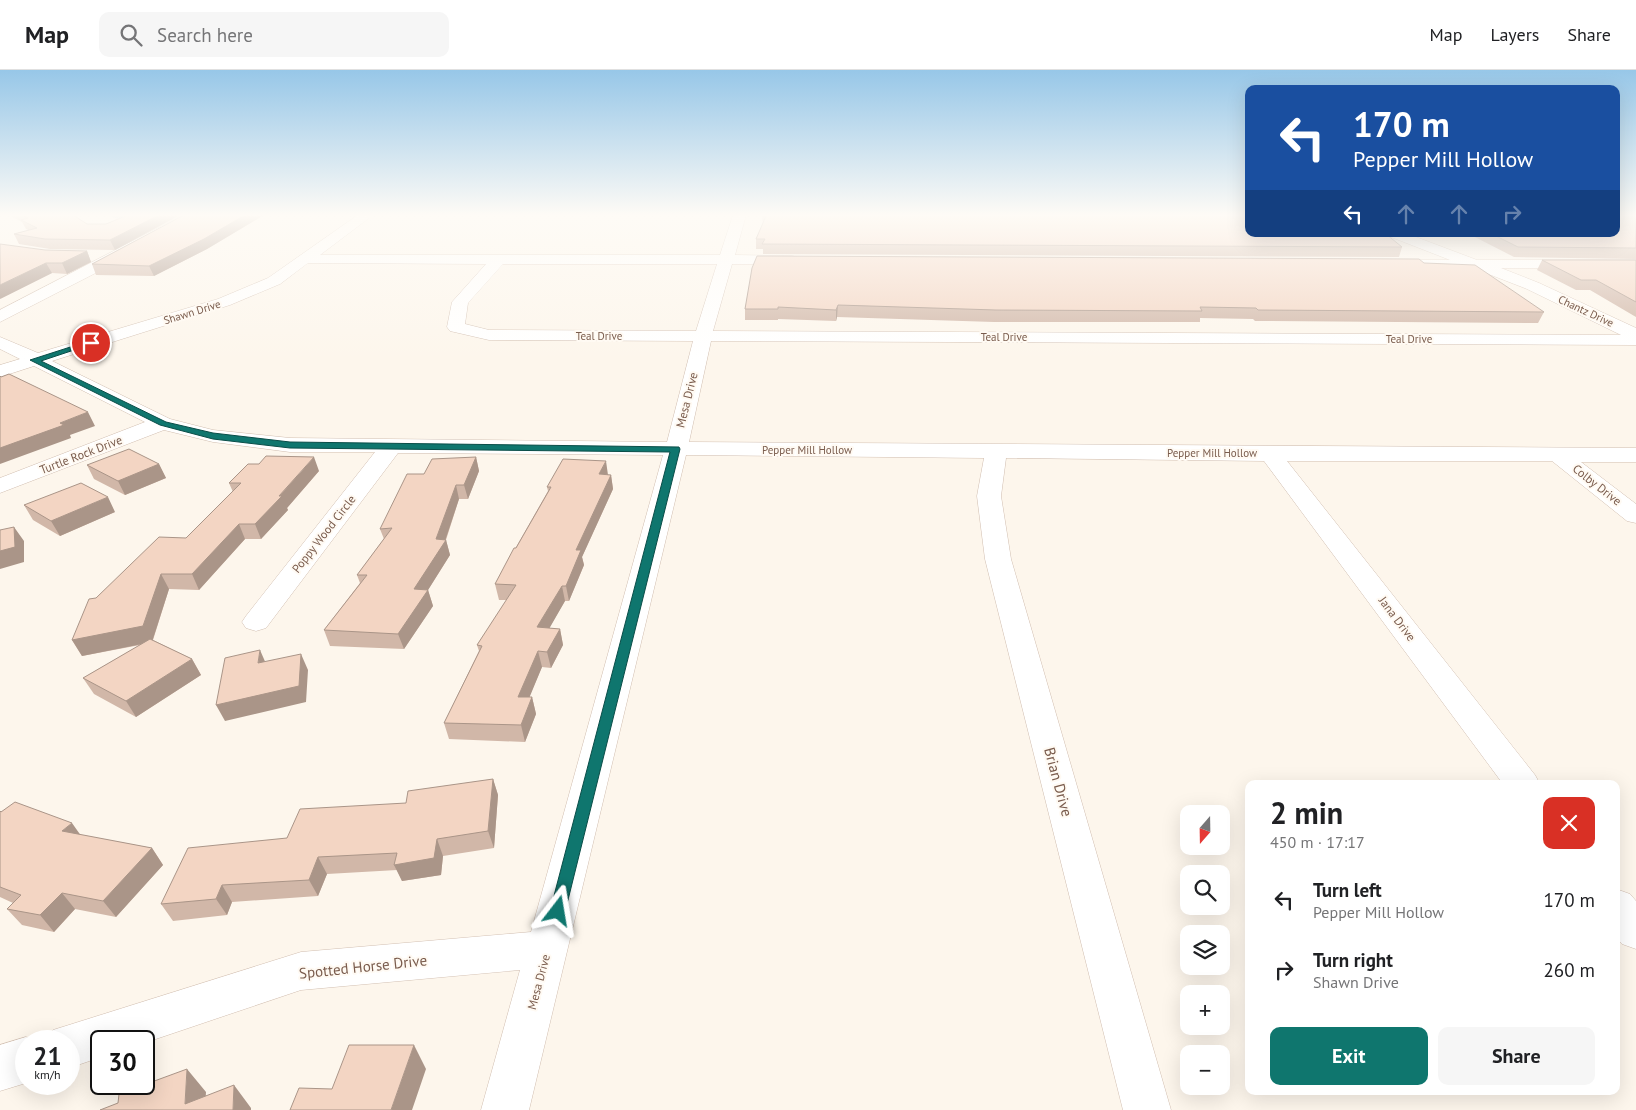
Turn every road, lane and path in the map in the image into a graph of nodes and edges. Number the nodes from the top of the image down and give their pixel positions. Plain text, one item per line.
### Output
1 (103, 264) edge
2 (299, 264) edge
3 (495, 264) edge
4 (725, 264) edge
5 (1398, 264) edge
6 (1477, 264) junction
7 (1636, 264) edge
8 (0, 317) edge
9 (1636, 335) edge
10 (703, 336) junction
11 (1636, 340) edge
12 (0, 342) edge
13 (34, 360) junction
14 (0, 371) edge
15 (163, 424) junction
16 (391, 447) junction
17 (676, 449) junction
18 (996, 452) junction
19 (1270, 454) junction
20 (1558, 455) junction
21 (1636, 455) edge
22 (0, 486) edge
23 (1636, 516) edge
24 (256, 622) dead end
25 (1520, 780) edge
26 (1620, 911) edge
27 (1636, 932) edge
28 (548, 949) junction
29 (80, 1042) edge
30 (15, 1063) edge
31 (0, 1068) edge
32 (505, 1110) edge
33 (1147, 1110) edge

1 - 8 street
2 - 13 street, Shawn Drive
3 - 10 street, Teal Drive
4 - 10 street, Mesa Drive
5 - 6 street
6 - 7 street
6 - 9 street, Chantz Drive
10 - 11 street, Teal Drive
10 - 17 street, Mesa Drive
12 - 13 street, Pepper Mill Hollow
13 - 14 street, Shawn Drive
13 - 15 street, Pepper Mill Hollow
15 - 16 street, Pepper Mill Hollow
15 - 22 street, Turtle Rock Drive
16 - 17 street, Pepper Mill Hollow
16 - 24 street, Poppy Wood Circle
17 - 18 street, Pepper Mill Hollow
17 - 28 street, Mesa Drive
18 - 19 street, Pepper Mill Hollow
18 - 33 street, Brian Drive
19 - 20 street, Pepper Mill Hollow
19 - 25 street, Jana Drive
20 - 21 street, Pepper Mill Hollow
20 - 23 street, Colby Drive
26 - 27 street
28 - 29 street, Spotted Horse Drive
28 - 32 street, Mesa Drive
30 - 31 street

